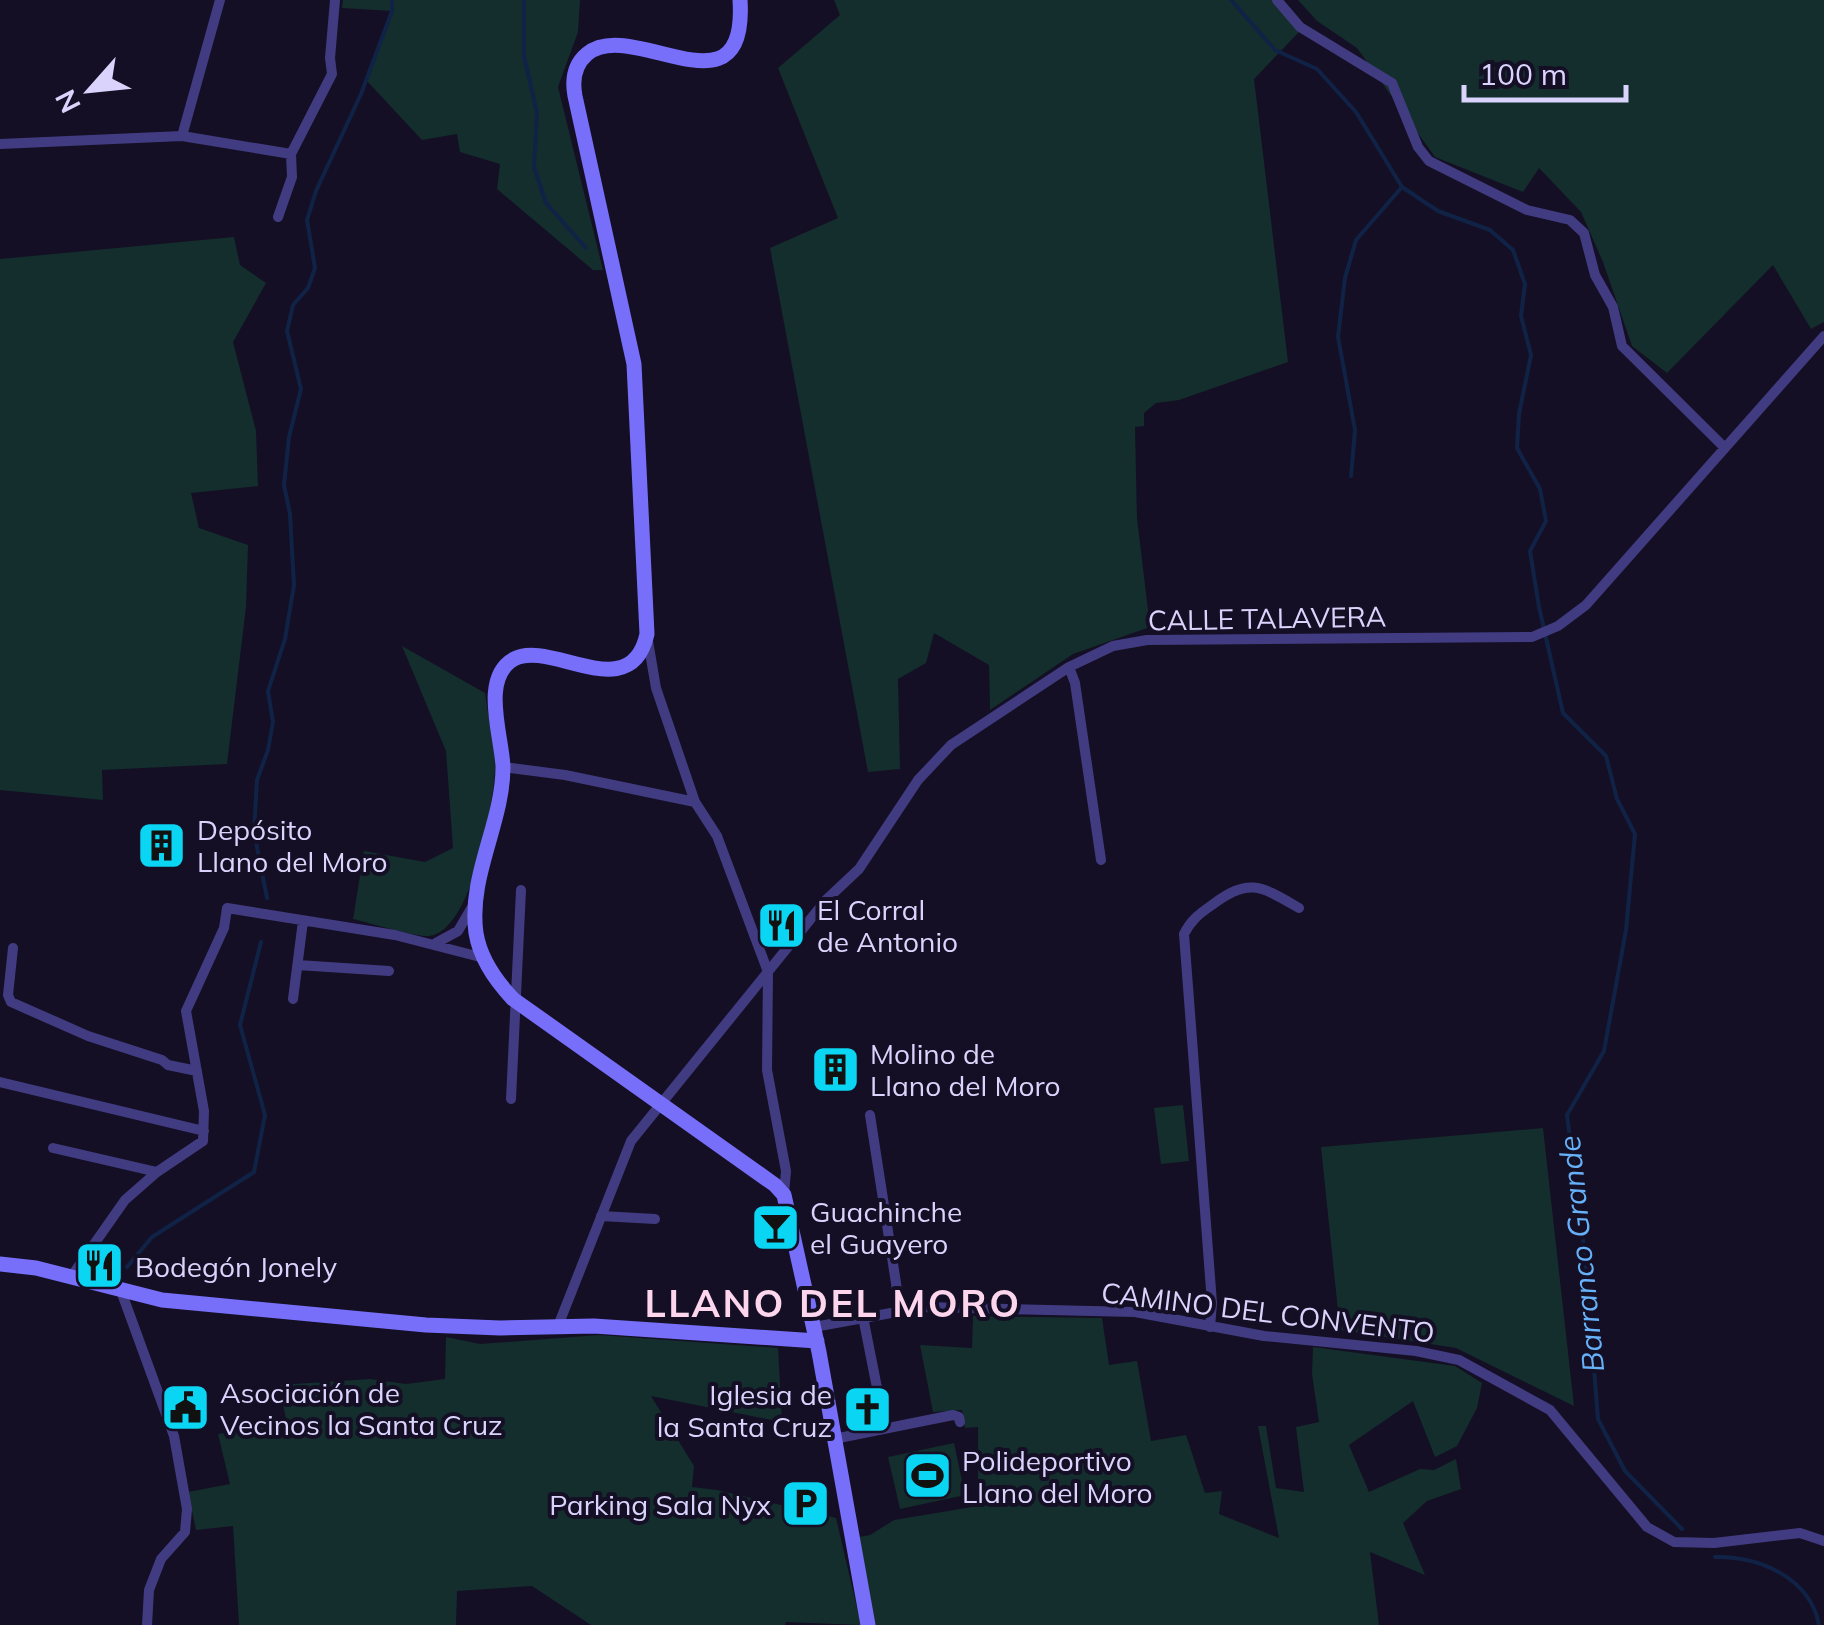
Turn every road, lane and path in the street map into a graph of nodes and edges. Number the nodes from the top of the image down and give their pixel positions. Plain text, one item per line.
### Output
1 (220, 0) edge
2 (336, 0) edge
3 (740, 0) edge
4 (1277, 0) edge
5 (182, 136) junction
6 (0, 144) edge
7 (291, 154) junction
8 (278, 217) dead end
9 (1824, 336) edge
10 (1724, 446) junction
11 (647, 634) junction
12 (1069, 667) junction
13 (503, 767) junction
14 (696, 802) junction
15 (1101, 860) dead end
16 (521, 890) dead end
17 (476, 896) junction
18 (1299, 908) dead end
19 (303, 921) junction
20 (435, 944) junction
21 (13, 948) dead end
22 (485, 958) junction
23 (298, 965) junction
24 (389, 971) dead end
25 (768, 972) junction
26 (513, 998) junction
27 (293, 999) dead end
28 (197, 1071) junction
29 (0, 1082) edge
30 (511, 1099) dead end
31 (661, 1104) junction
32 (870, 1115) dead end
33 (204, 1131) junction
34 (53, 1148) dead end
35 (157, 1172) junction
36 (784, 1195) junction
37 (601, 1216) junction
38 (656, 1219) dead end
39 (0, 1264) edge
40 (71, 1277) junction
41 (121, 1292) junction
42 (900, 1309) junction
43 (863, 1316) junction
44 (558, 1326) junction
45 (1210, 1327) junction
46 (816, 1334) junction
47 (960, 1422) dead end
48 (886, 1428) junction
49 (834, 1439) junction
50 (1824, 1541) edge
51 (147, 1625) edge
52 (868, 1625) edge

1 - 5 street
2 - 7 street
3 - 11 main road
4 - 10 street
5 - 6 street
5 - 7 street
7 - 8 street
9 - 10 street, CALLE TALAVERA
10 - 12 street, CALLE TALAVERA
11 - 13 main road
11 - 14 street
12 - 15 street
12 - 25 street, CALLE TALAVERA
13 - 14 street
13 - 17 main road
14 - 25 street
16 - 26 street
17 - 20 street
17 - 22 main road
18 - 45 street
19 - 20 street
19 - 23 street
19 - 28 street
20 - 22 street
21 - 28 street
22 - 26 main road
23 - 24 street
23 - 27 street
25 - 31 street, CALLE TALAVERA
25 - 36 street
26 - 30 street
26 - 31 main road
28 - 33 street
29 - 33 street
31 - 36 main road
31 - 37 street, CALLE TALAVERA
32 - 42 street
33 - 35 street
34 - 35 street
35 - 40 street
36 - 46 main road
37 - 38 street
37 - 44 street, CALLE TALAVERA
39 - 40 main road
40 - 41 main road
41 - 44 main road
41 - 51 street
42 - 43 street, CAMINO DEL CONVENTO
42 - 45 street, CAMINO DEL CONVENTO
43 - 46 street, CAMINO DEL CONVENTO
43 - 48 street
44 - 46 main road
45 - 50 street, CAMINO DEL CONVENTO
46 - 49 main road
47 - 48 street
48 - 49 street
49 - 52 main road

